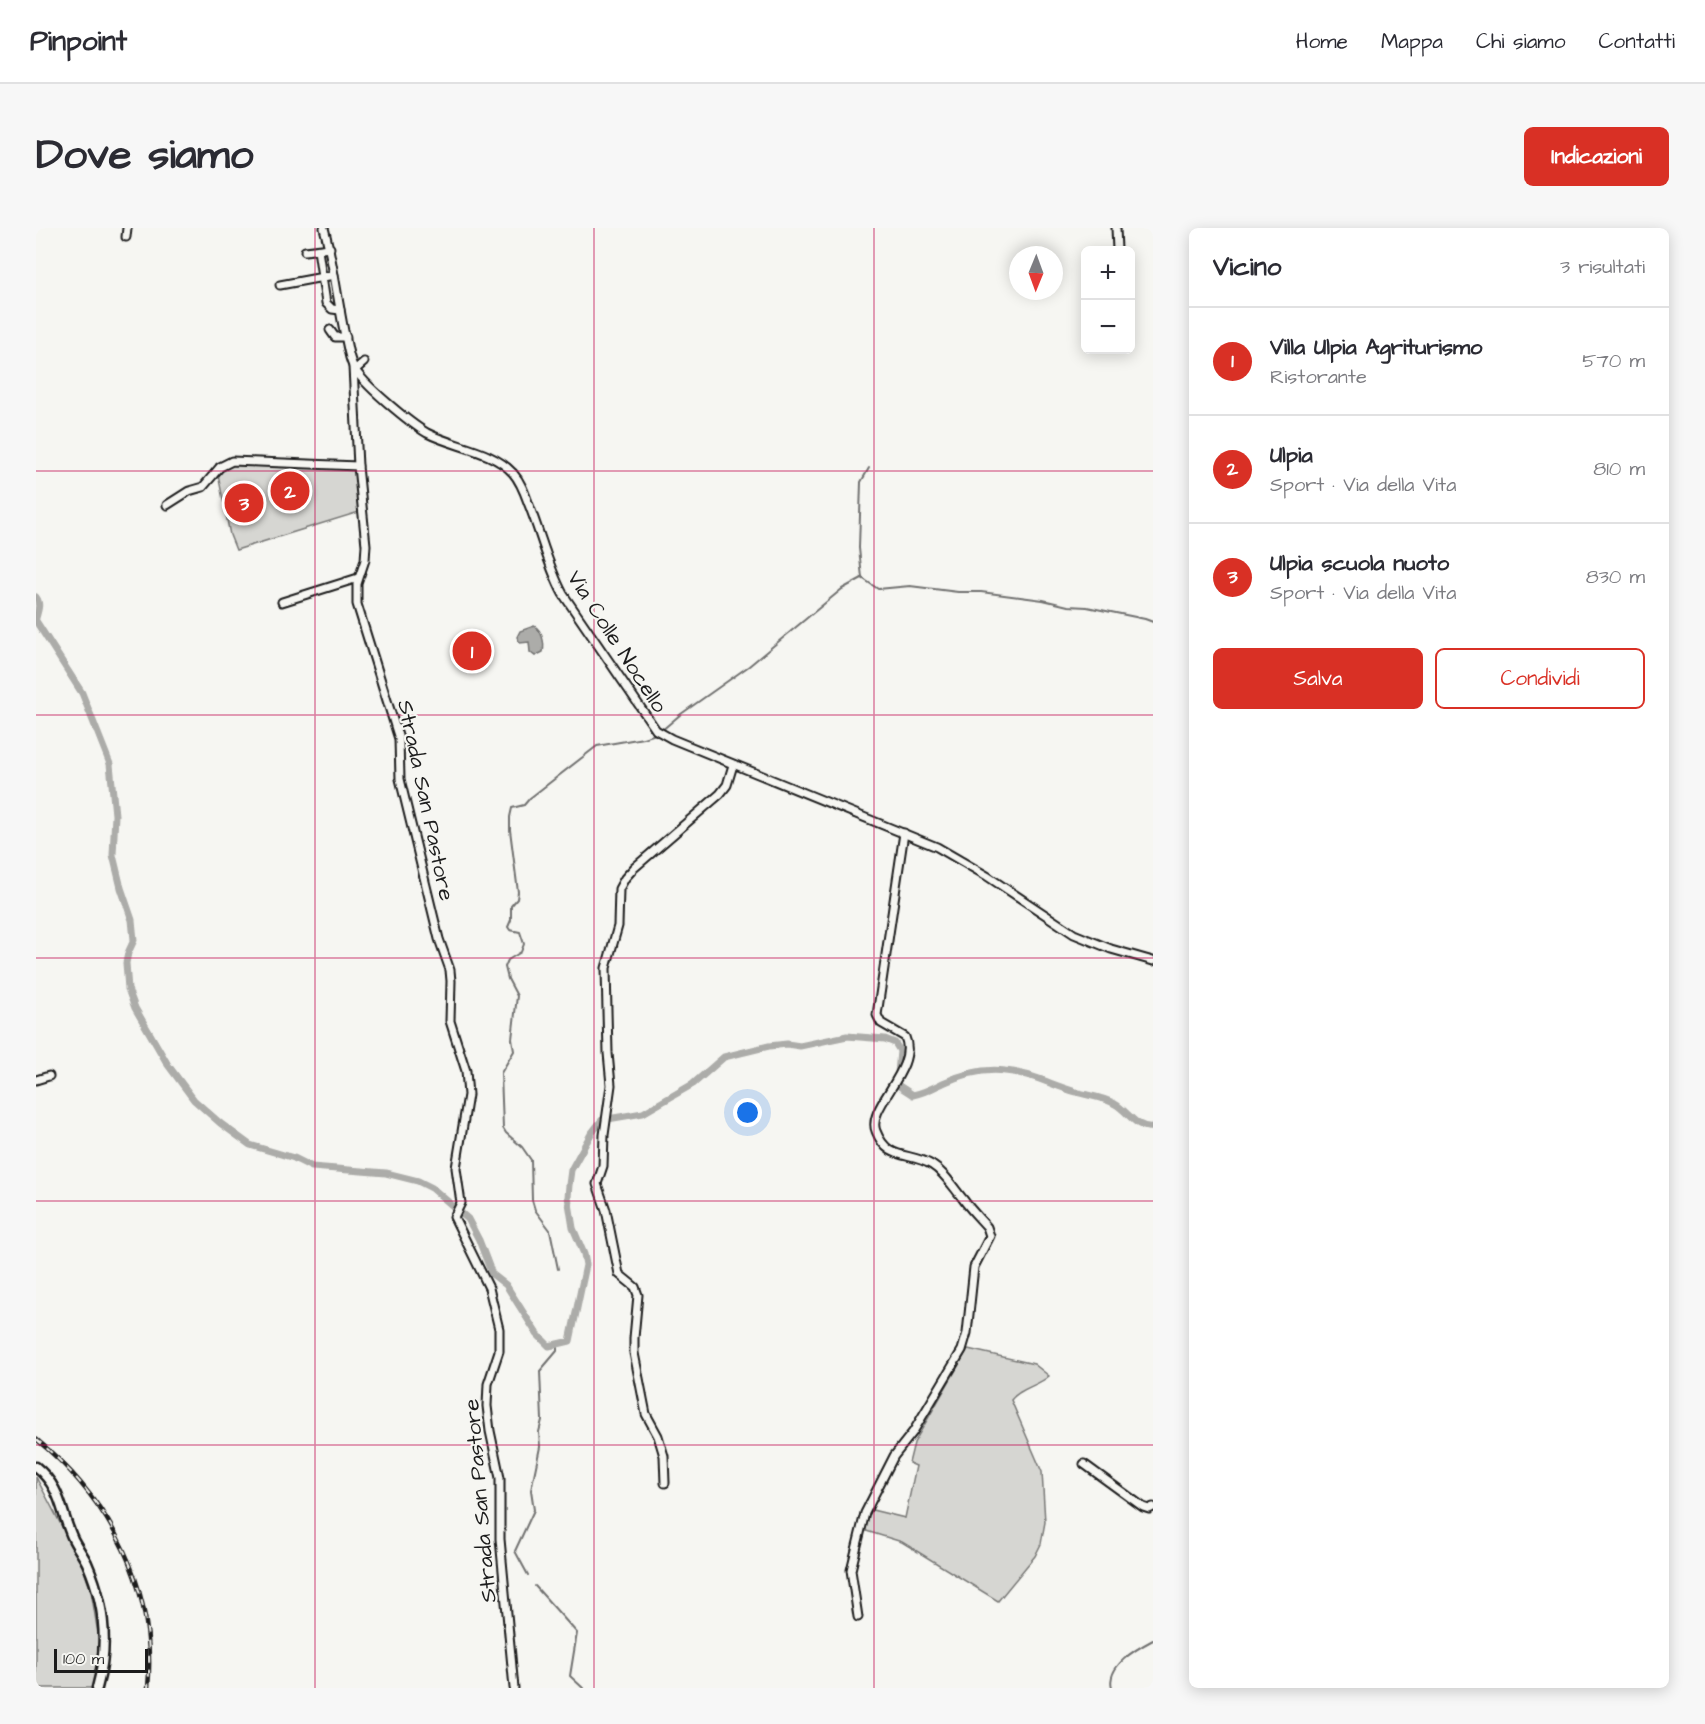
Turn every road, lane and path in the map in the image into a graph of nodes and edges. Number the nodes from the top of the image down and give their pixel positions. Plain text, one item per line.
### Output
1 (127, 228) edge
2 (324, 228) edge
3 (1116, 228) edge
4 (126, 237) dead end
5 (1117, 246) edge
6 (330, 248) junction
7 (318, 250) junction
8 (305, 251) dead end
9 (333, 275) junction
10 (323, 278) junction
11 (280, 285) dead end
12 (340, 310) junction
13 (330, 330) dead end
14 (346, 338) junction
15 (364, 362) dead end
16 (354, 368) junction
17 (358, 466) junction
18 (167, 505) dead end
19 (358, 578) junction
20 (282, 602) dead end
21 (733, 765) junction
22 (904, 833) junction
23 (1153, 961) edge
24 (905, 1038) junction
25 (916, 1044) dead end
26 (49, 1076) dead end
27 (36, 1080) edge
28 (1084, 1464) dead end
29 (36, 1467) edge
30 (665, 1483) dead end
31 (1153, 1506) edge
32 (858, 1617) dead end
33 (97, 1688) edge
34 (514, 1688) edge

1 - 4 street
2 - 6 street, Via Colle Nocello
3 - 5 street
6 - 7 street
6 - 9 street, Via Colle Nocello
7 - 8 street
7 - 10 street
9 - 10 street
9 - 12 street, Via Colle Nocello
10 - 11 street
10 - 12 street
12 - 14 street, Via Colle Nocello
13 - 14 street
14 - 16 street, Via Colle Nocello
15 - 16 street
16 - 17 street, Strada San Pastore
16 - 21 street, Via Colle Nocello
17 - 18 street
17 - 19 street, Strada San Pastore
19 - 20 street
19 - 34 street, Strada San Pastore
21 - 22 street, Via Colle Nocello
21 - 30 street
22 - 23 street, Via Colle Nocello
22 - 24 street
24 - 25 street
24 - 32 street
26 - 27 street
28 - 31 street
29 - 33 main road

